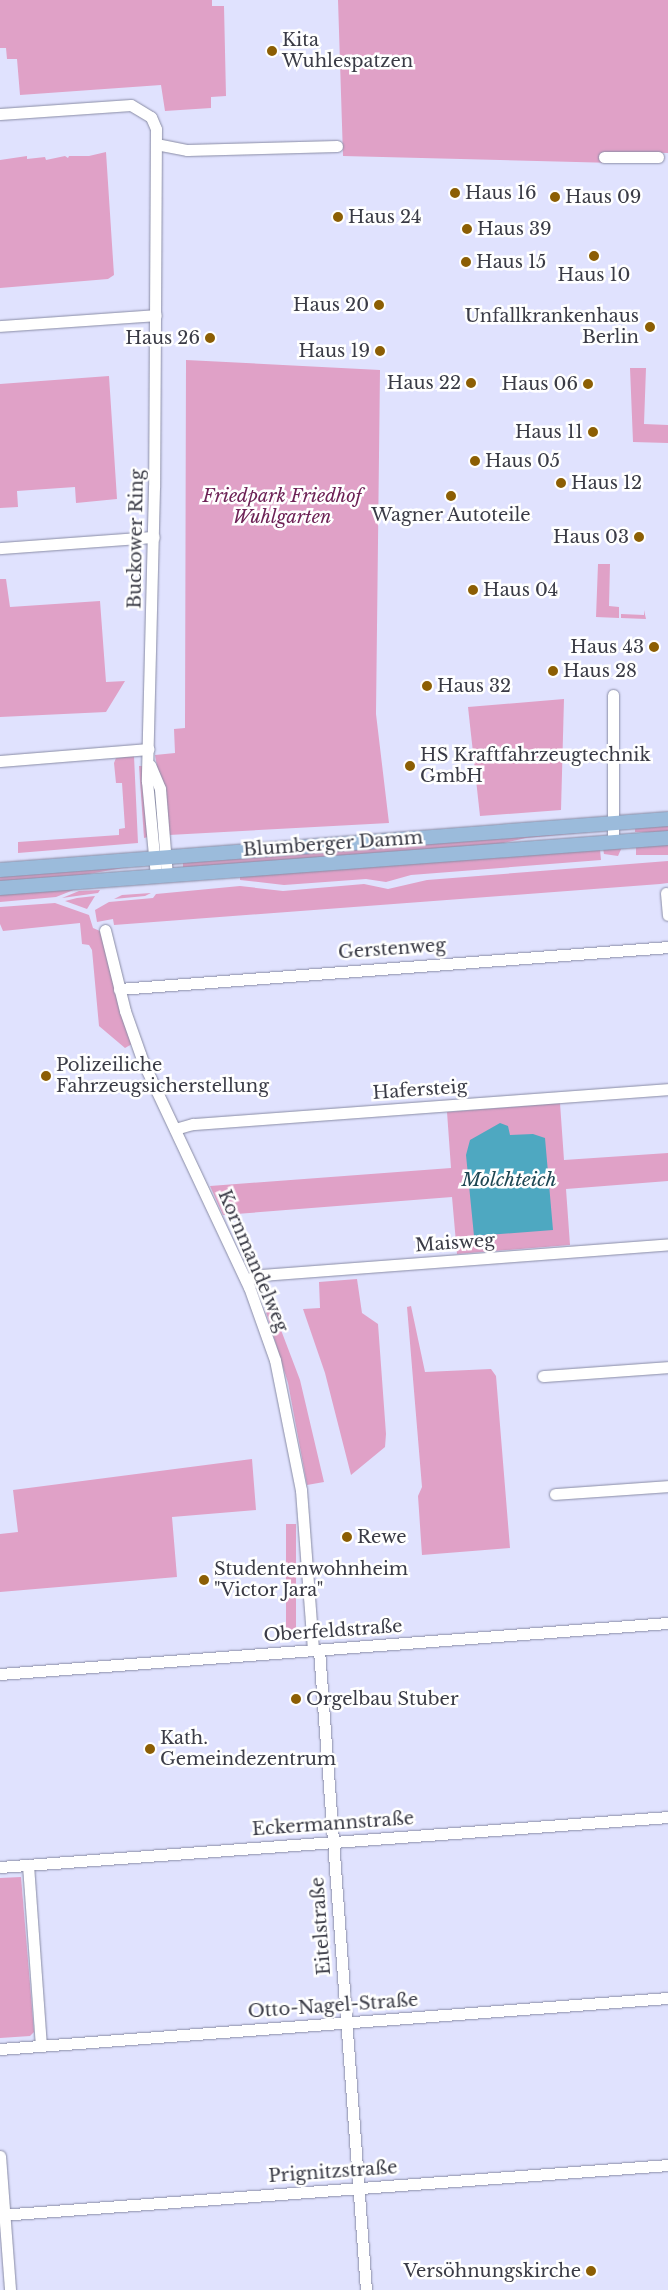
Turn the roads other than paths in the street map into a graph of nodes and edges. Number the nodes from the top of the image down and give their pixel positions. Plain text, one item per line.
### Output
1 (0, 114) edge
2 (156, 144) junction
3 (337, 146) dead end
4 (604, 157) dead end
5 (658, 157) dead end
6 (156, 315) junction
7 (0, 326) edge
8 (154, 537) junction
9 (0, 548) edge
10 (613, 695) dead end
11 (149, 750) junction
12 (0, 761) edge
13 (668, 820) edge
14 (611, 824) junction
15 (668, 838) edge
16 (613, 842) junction
17 (160, 858) junction
18 (0, 870) edge
19 (162, 877) junction
20 (0, 888) edge
21 (666, 893) dead end
22 (668, 915) edge
23 (105, 930) dead end
24 (668, 946) edge
25 (119, 989) junction
26 (668, 1089) edge
27 (175, 1129) junction
28 (668, 1244) edge
29 (246, 1280) junction
30 (668, 1367) edge
31 (543, 1376) dead end
32 (668, 1486) edge
33 (555, 1494) dead end
34 (668, 1623) edge
35 (316, 1650) junction
36 (0, 1674) edge
37 (668, 1817) edge
38 (333, 1841) junction
39 (28, 1865) junction
40 (0, 1867) edge
41 (668, 1998) edge
42 (346, 2022) junction
43 (41, 2046) junction
44 (0, 2049) edge
45 (0, 2156) edge
46 (668, 2165) edge
47 (359, 2188) junction
48 (2, 2215) edge
49 (10, 2290) edge
50 (366, 2290) edge

1 - 2 street, Buckower Ring
2 - 3 street
2 - 6 street, Buckower Ring
4 - 5 street
6 - 7 street
6 - 8 street, Buckower Ring
8 - 9 street
8 - 11 street, Buckower Ring
10 - 14 street
11 - 12 street
11 - 17 street, Buckower Ring
13 - 14 main road, Blumberger Damm
14 - 16 street
14 - 17 main road, Blumberger Damm
15 - 16 main road, Blumberger Damm
16 - 19 main road, Blumberger Damm
17 - 18 main road, Blumberger Damm
17 - 19 street, Buckower Ring
19 - 20 main road, Blumberger Damm
21 - 22 street
23 - 25 street, Kornmandelweg
24 - 25 street, Gerstenweg
25 - 27 street, Kornmandelweg
26 - 27 street, Hafersteig
27 - 29 street, Kornmandelweg
28 - 29 street, Maisweg
29 - 35 street, Kornmandelweg
30 - 31 street
32 - 33 street
34 - 35 street, Oberfeldstraße
35 - 36 street, Oberfeldstraße
35 - 38 street, Eitelstraße
37 - 38 street, Eckermannstraße
38 - 39 street, Eckermannstraße
38 - 42 street, Eitelstraße
39 - 40 street, Eckermannstraße
39 - 43 street
41 - 42 street, Otto-Nagel-Straße
42 - 43 street, Otto-Nagel-Straße
42 - 47 street, Eitelstraße
43 - 44 street, Otto-Nagel-Straße
45 - 48 street
46 - 47 street, Prignitzstraße
47 - 48 street, Prignitzstraße
47 - 50 street, Eitelstraße
48 - 49 street

